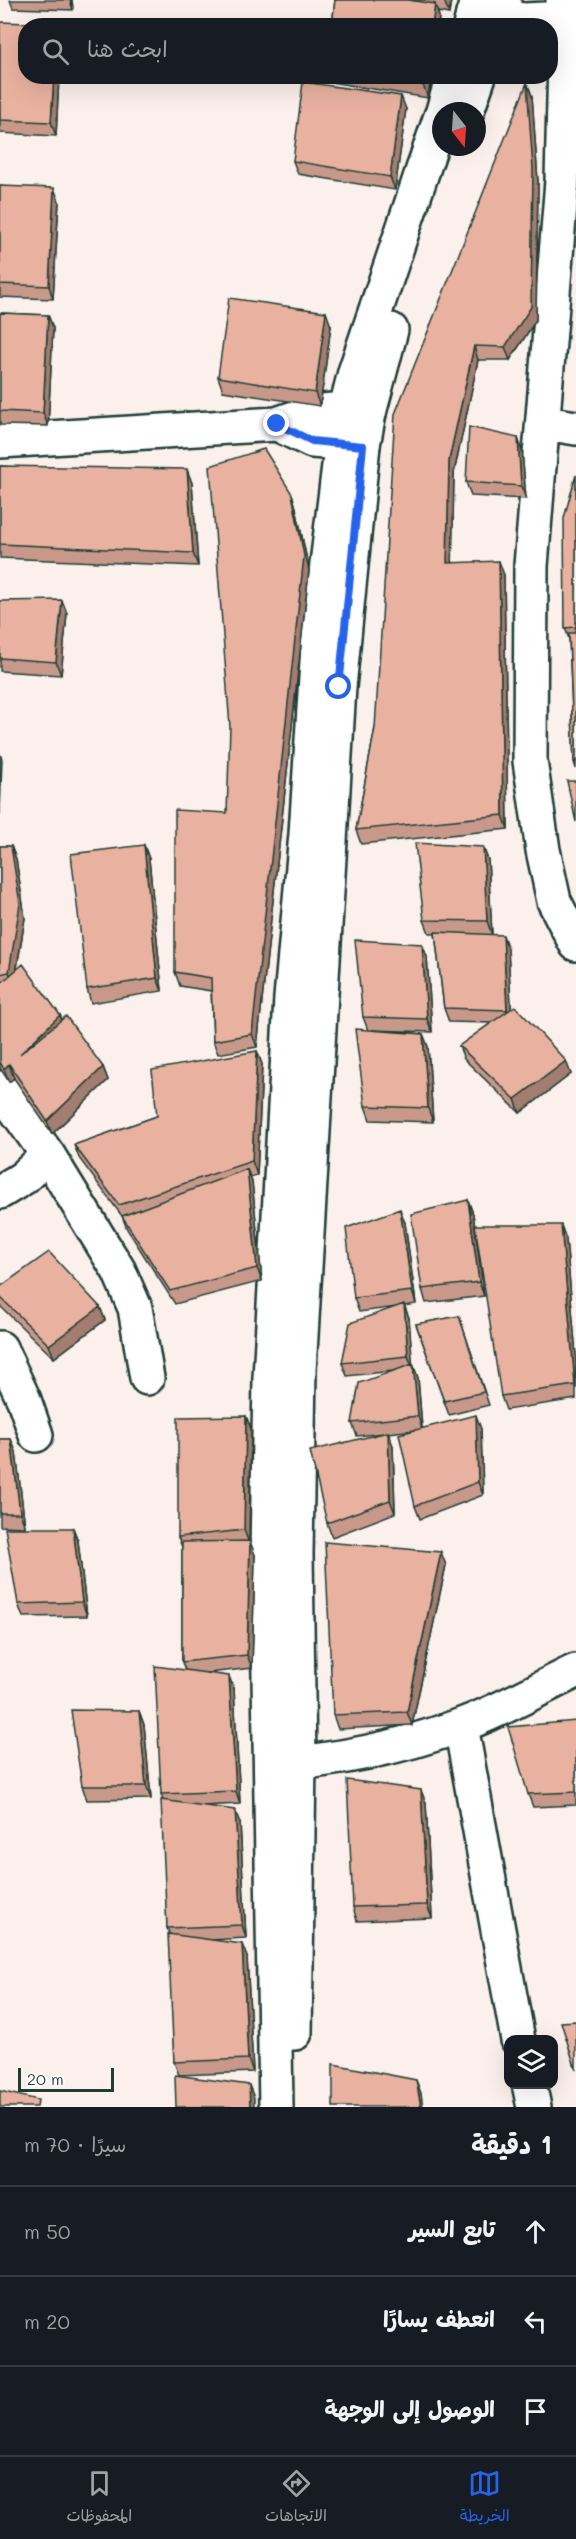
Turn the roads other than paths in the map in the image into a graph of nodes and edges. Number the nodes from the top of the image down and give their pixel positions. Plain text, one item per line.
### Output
1 (564, 9) edge
2 (487, 14) edge
3 (512, 18) edge
4 (531, 18) edge
5 (451, 84) edge
6 (476, 84) edge
7 (446, 102) edge
8 (470, 102) edge
9 (432, 143) edge
10 (451, 156) edge
11 (569, 178) edge
12 (357, 411) junction
13 (544, 423) junction
14 (277, 424) junction
15 (576, 428) edge
16 (0, 441) edge
17 (352, 445) junction
18 (576, 944) edge
19 (0, 1088) edge
20 (48, 1155) junction
21 (0, 1192) edge
22 (0, 1348) edge
23 (147, 1378) dead end
24 (36, 1435) dead end
25 (576, 1671) edge
26 (461, 1726) junction
27 (284, 1764) junction
28 (517, 2035) edge
29 (530, 2089) edge
30 (276, 2107) edge
31 (298, 2107) edge
32 (534, 2107) edge

1 - 4 main road
1 - 11 main road
2 - 3 main road
5 - 7 main road
6 - 8 main road
9 - 12 main road
10 - 12 main road
11 - 13 main road
12 - 14 main road
12 - 17 main road
13 - 15 main road
13 - 18 main road
14 - 16 main road
14 - 17 main road
17 - 27 main road
19 - 20 main road
20 - 21 main road
20 - 23 main road
22 - 24 main road
25 - 26 main road
26 - 27 main road
26 - 28 main road
27 - 30 main road
27 - 31 main road
29 - 32 main road

